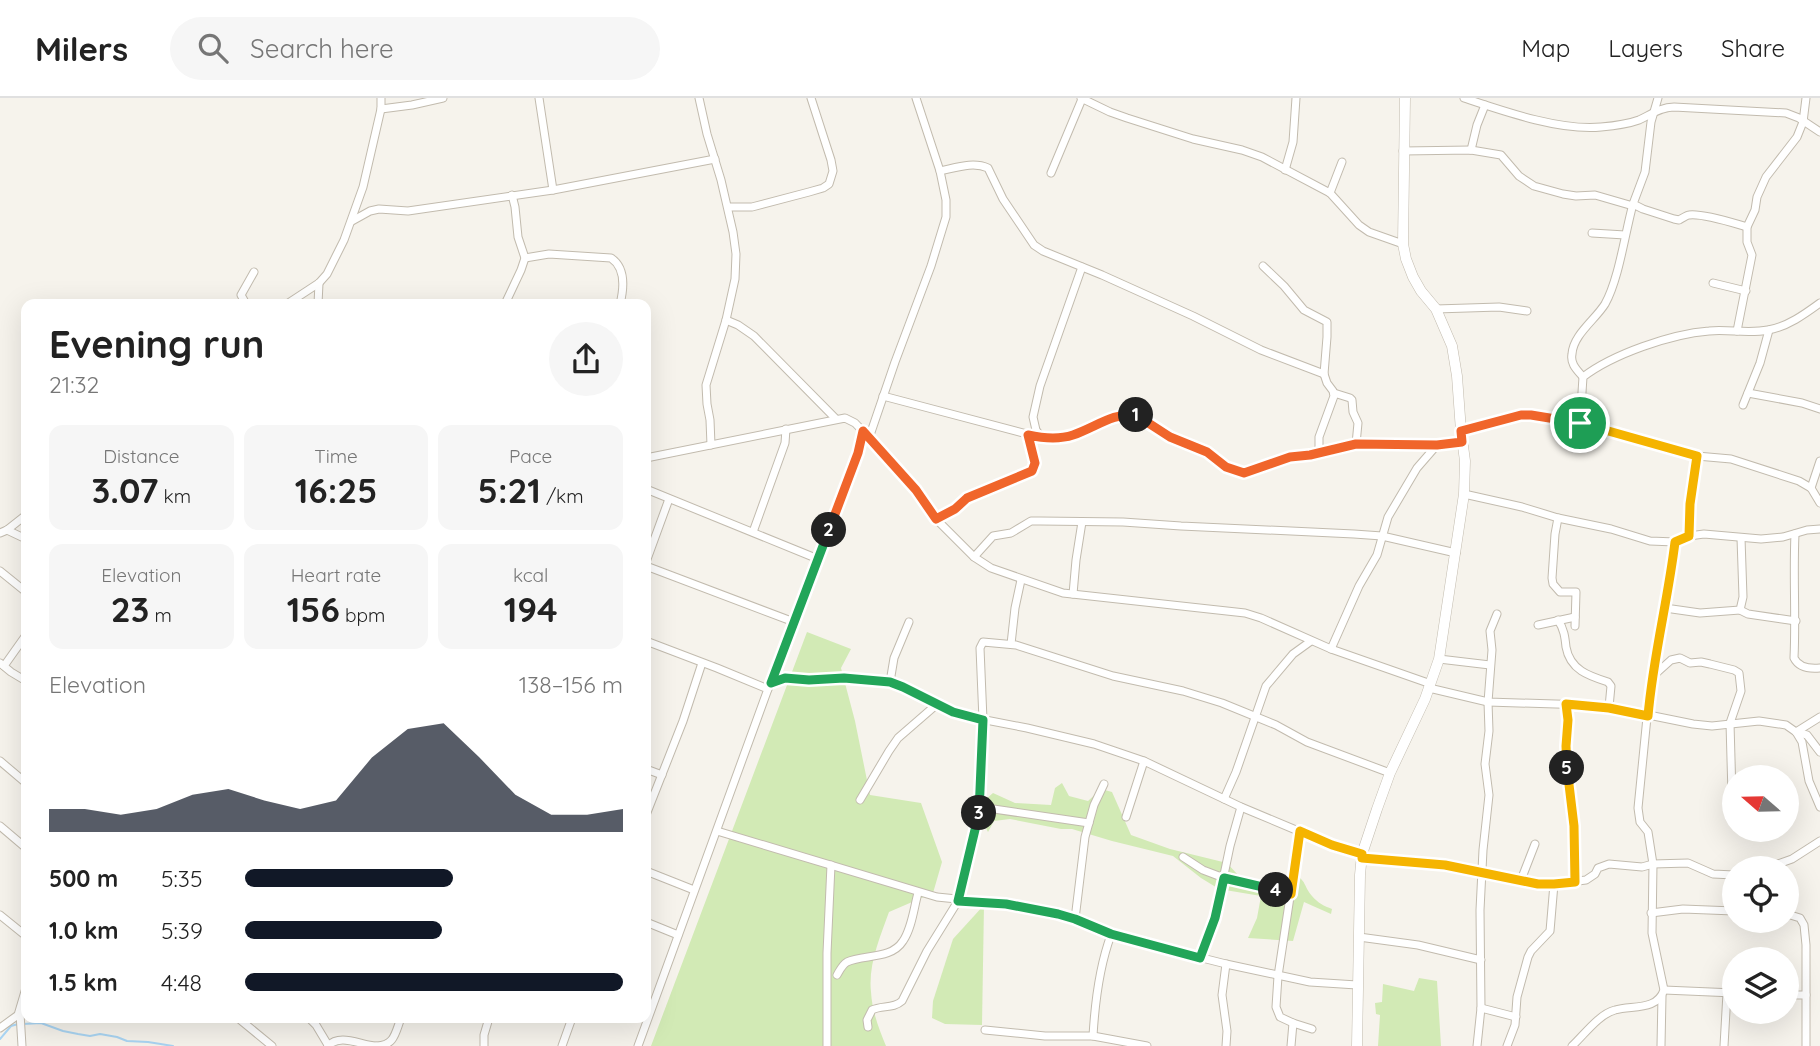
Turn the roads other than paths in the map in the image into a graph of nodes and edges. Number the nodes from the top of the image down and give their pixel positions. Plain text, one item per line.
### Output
1 (381, 98) edge
2 (443, 98) edge
3 (539, 98) edge
4 (699, 98) edge
5 (811, 98) edge
6 (916, 98) edge
7 (1081, 98) edge
8 (1296, 98) edge
9 (1405, 98) edge
10 (1464, 98) edge
11 (1658, 98) edge
12 (1806, 98) edge
13 (1485, 105) junction
14 (380, 109) junction
15 (1654, 113) junction
16 (1803, 122) junction
17 (1820, 132) edge
18 (1471, 150) junction
19 (1403, 151) junction
20 (715, 159) junction
21 (1342, 162) dead end
22 (1285, 170) junction
23 (940, 171) junction
24 (1051, 173) dead end
25 (553, 190) junction
26 (1330, 193) junction
27 (512, 195) junction
28 (1633, 205) junction
29 (727, 207) junction
30 (352, 221) junction
31 (1747, 227) junction
32 (1591, 233) dead end
33 (1625, 235) junction
34 (1403, 244) junction
35 (525, 258) junction
36 (1263, 266) dead end
37 (1082, 267) junction
38 (254, 272) dead end
39 (319, 283) junction
40 (1713, 283) dead end
41 (1746, 291) junction
42 (243, 299) edge
43 (295, 299) edge
44 (318, 299) edge
45 (507, 299) edge
46 (621, 299) edge
47 (1820, 303) edge
48 (1436, 309) junction
49 (1527, 311) dead end
50 (726, 320) junction
51 (1769, 330) junction
52 (1737, 331) junction
53 (1324, 374) junction
54 (1583, 377) junction
55 (1334, 393) junction
56 (1748, 393) junction
57 (883, 396) junction
58 (1743, 405) dead end
59 (1820, 409) edge
60 (836, 419) junction
61 (1580, 423) junction
62 (786, 429) junction
63 (866, 435) junction
64 (1028, 435) junction
65 (1462, 437) junction
66 (1042, 438) junction
67 (1356, 444) junction
68 (711, 445) junction
69 (1437, 445) junction
70 (1319, 452) junction
71 (1697, 456) junction
72 (651, 457) edge
73 (1820, 461) edge
74 (1811, 488) junction
75 (651, 491) edge
76 (1464, 494) junction
77 (669, 499) junction
78 (1820, 503) edge
79 (1558, 518) junction
80 (21, 519) edge
81 (936, 519) junction
82 (1082, 522) junction
83 (1820, 529) edge
84 (3, 532) edge
85 (753, 532) junction
86 (1795, 534) junction
87 (1382, 536) junction
88 (1689, 536) junction
89 (21, 537) edge
90 (1741, 538) junction
91 (1675, 542) junction
92 (651, 550) edge
93 (1456, 552) junction
94 (974, 557) junction
95 (818, 559) junction
96 (651, 566) edge
97 (0, 571) edge
98 (1021, 580) junction
99 (21, 588) edge
100 (1073, 594) junction
101 (1665, 608) junction
102 (1740, 610) junction
103 (1497, 614) dead end
104 (1576, 617) junction
105 (1558, 620) junction
106 (1796, 621) junction
107 (794, 622) junction
108 (909, 622) dead end
109 (1538, 625) dead end
110 (1574, 626) dead end
111 (21, 641) edge
112 (1311, 641) junction
113 (651, 643) edge
114 (1011, 644) junction
115 (1331, 649) junction
116 (1439, 659) junction
117 (702, 663) junction
118 (2, 665) edge
119 (1490, 665) junction
120 (1820, 668) edge
121 (1651, 677) junction
122 (21, 678) edge
123 (890, 682) junction
124 (769, 686) junction
125 (1430, 686) junction
126 (1488, 702) junction
127 (1566, 704) junction
128 (936, 705) junction
129 (1609, 708) junction
130 (1255, 716) junction
131 (1648, 716) junction
132 (1820, 717) edge
133 (983, 720) junction
134 (1730, 723) junction
135 (1796, 732) junction
136 (1820, 752) edge
137 (0, 761) edge
138 (1144, 761) junction
139 (1730, 765) edge
140 (651, 771) edge
141 (1390, 773) junction
142 (662, 775) junction
143 (21, 779) edge
144 (1104, 784) dead end
145 (1224, 799) junction
146 (860, 800) dead end
147 (651, 802) edge
148 (980, 807) junction
149 (1241, 807) junction
150 (1820, 807) edge
151 (1126, 817) dead end
152 (1089, 823) junction
153 (0, 826) edge
154 (717, 831) junction
155 (1300, 831) junction
156 (21, 844) edge
157 (1535, 844) dead end
158 (1819, 844) edge
159 (1183, 856) dead end
160 (1362, 856) junction
161 (1797, 856) edge
162 (831, 864) junction
163 (1653, 864) junction
164 (1483, 872) junction
165 (651, 873) edge
166 (1722, 874) edge
167 (1224, 878) junction
168 (1521, 880) junction
169 (1575, 882) junction
170 (1554, 884) junction
171 (694, 890) junction
172 (918, 892) junction
173 (1291, 894) junction
174 (958, 901) junction
175 (1722, 911) edge
176 (1651, 913) junction
177 (0, 915) edge
178 (1799, 918) edge
179 (1075, 919) junction
180 (651, 924) edge
181 (21, 932) edge
182 (1111, 934) junction
183 (678, 935) junction
184 (1359, 937) junction
185 (1200, 958) junction
186 (1481, 960) junction
187 (1226, 964) junction
188 (837, 975) dead end
189 (1278, 976) junction
190 (1357, 985) junction
191 (1663, 993) junction
192 (1722, 993) edge
193 (1799, 995) edge
194 (1806, 995) junction
195 (21, 1005) edge
196 (1481, 1008) junction
197 (651, 1010) edge
198 (19, 1012) junction
199 (1516, 1017) junction
200 (244, 1023) edge
201 (315, 1023) edge
202 (399, 1023) edge
203 (488, 1023) edge
204 (570, 1023) edge
205 (646, 1023) edge
206 (1293, 1023) junction
207 (1727, 1024) edge
208 (868, 1027) dead end
209 (0, 1028) edge
210 (1312, 1029) dead end
211 (985, 1030) dead end
212 (1093, 1036) junction
213 (328, 1045) edge
214 (22, 1046) edge
215 (272, 1046) edge
216 (377, 1046) edge
217 (484, 1046) edge
218 (562, 1046) edge
219 (638, 1046) edge
220 (827, 1046) edge
221 (1145, 1046) edge
222 (1226, 1046) edge
223 (1292, 1046) edge
224 (1357, 1046) edge
225 (1477, 1046) edge
226 (1507, 1046) edge
227 (1572, 1046) edge
228 (1661, 1046) edge
229 (1724, 1046) edge
230 (1806, 1046) edge

1 - 14 street
2 - 14 street
3 - 25 street
4 - 20 street
5 - 29 street
6 - 23 street
7 - 22 street
7 - 24 street
8 - 22 street
9 - 19 street
10 - 13 street
11 - 15 street
12 - 16 street
13 - 15 street
13 - 18 street
14 - 30 street
15 - 16 street
15 - 28 street
16 - 17 street
16 - 31 street
18 - 19 street
18 - 28 street
19 - 34 street
20 - 25 street
20 - 29 street
21 - 26 street
22 - 26 street
23 - 37 street
23 - 57 street
25 - 27 street
26 - 34 street
27 - 30 street
27 - 35 street
28 - 31 street
28 - 33 street
29 - 50 street
30 - 39 street
31 - 41 street
32 - 33 street
33 - 54 street
34 - 48 street
35 - 45 street
35 - 46 street
36 - 53 street
37 - 53 street
37 - 66 street
38 - 42 street
39 - 43 street
39 - 44 street
40 - 41 street
41 - 52 street
47 - 51 street
48 - 49 street
48 - 65 street
50 - 60 street
50 - 68 street
51 - 52 street
51 - 56 street
52 - 54 street
53 - 55 street
54 - 61 street
55 - 67 street
55 - 70 street
56 - 58 street
56 - 59 street
57 - 63 street
57 - 64 street
60 - 62 street
60 - 63 street
61 - 65 street
61 - 71 street
62 - 68 street
62 - 85 street
63 - 81 street
63 - 95 street
64 - 66 street
64 - 81 street
65 - 69 street
65 - 76 street
66 - 70 street
67 - 69 street
67 - 70 street
68 - 72 street
69 - 87 street
71 - 74 street
71 - 88 street
73 - 74 street
74 - 78 street
75 - 77 street
76 - 79 street
76 - 93 street
77 - 85 street
77 - 92 street
79 - 91 street
79 - 104 street
80 - 84 street
81 - 94 street
82 - 87 street
82 - 94 street
82 - 100 street
83 - 86 street
84 - 89 street
85 - 95 street
86 - 90 street
86 - 106 street
87 - 93 street
87 - 115 street
88 - 90 street
88 - 91 street
90 - 102 street
91 - 101 street
93 - 116 street
94 - 98 street
95 - 107 street
96 - 107 street
97 - 99 street
98 - 100 street
98 - 114 street
100 - 112 street
101 - 102 street
101 - 121 street
102 - 106 street
103 - 119 street
104 - 105 street
104 - 110 street
105 - 109 street
105 - 129 street
106 - 120 street
107 - 124 street
108 - 123 street
111 - 118 street
112 - 115 street
112 - 130 street
113 - 117 street
114 - 130 street
114 - 133 street
115 - 125 street
116 - 119 street
116 - 125 street
117 - 124 street
117 - 142 street
118 - 122 street
119 - 126 street
121 - 131 street
121 - 134 street
123 - 124 street
123 - 128 street
124 - 154 street
125 - 126 street
125 - 141 street
126 - 127 street
126 - 164 street
127 - 129 street
127 - 169 street
128 - 133 street
128 - 146 street
129 - 131 street
130 - 141 street
130 - 145 street
131 - 134 street
131 - 163 street
132 - 135 street
133 - 138 street
133 - 148 street
134 - 135 street
134 - 139 street
135 - 136 street
135 - 150 street
137 - 143 street
138 - 145 street
138 - 151 street
140 - 142 street
141 - 160 street
142 - 147 street
144 - 152 street
145 - 149 street
148 - 152 street
148 - 174 street
149 - 155 street
149 - 167 street
152 - 179 street
153 - 156 street
154 - 162 street
154 - 171 street
155 - 160 street
155 - 173 street
157 - 168 street
158 - 161 street
159 - 167 street
160 - 164 street
160 - 184 street
162 - 172 street
162 - 220 street
163 - 166 street
163 - 169 street
163 - 176 street
164 - 168 street
164 - 186 street
165 - 171 street
167 - 173 street
167 - 185 street
168 - 170 street
169 - 170 street
170 - 199 street
171 - 183 street
172 - 174 street
172 - 188 street
173 - 189 street
174 - 179 street
174 - 208 street
175 - 176 street
176 - 191 street
177 - 181 street
178 - 194 street
179 - 182 street
180 - 183 street
182 - 185 street
182 - 212 street
183 - 197 street
184 - 186 street
184 - 190 street
185 - 187 street
186 - 196 street
187 - 189 street
187 - 222 street
189 - 190 street
189 - 206 street
190 - 224 street
191 - 192 street
191 - 227 street
191 - 228 street
193 - 194 street
194 - 230 street
195 - 198 street
196 - 199 street
196 - 225 street
198 - 209 street
198 - 214 street
199 - 226 street
200 - 215 street
201 - 213 street
202 - 216 street
203 - 217 street
204 - 218 street
205 - 219 street
206 - 210 street
206 - 223 street
207 - 229 street
211 - 212 street
212 - 221 street
213 - 216 street

